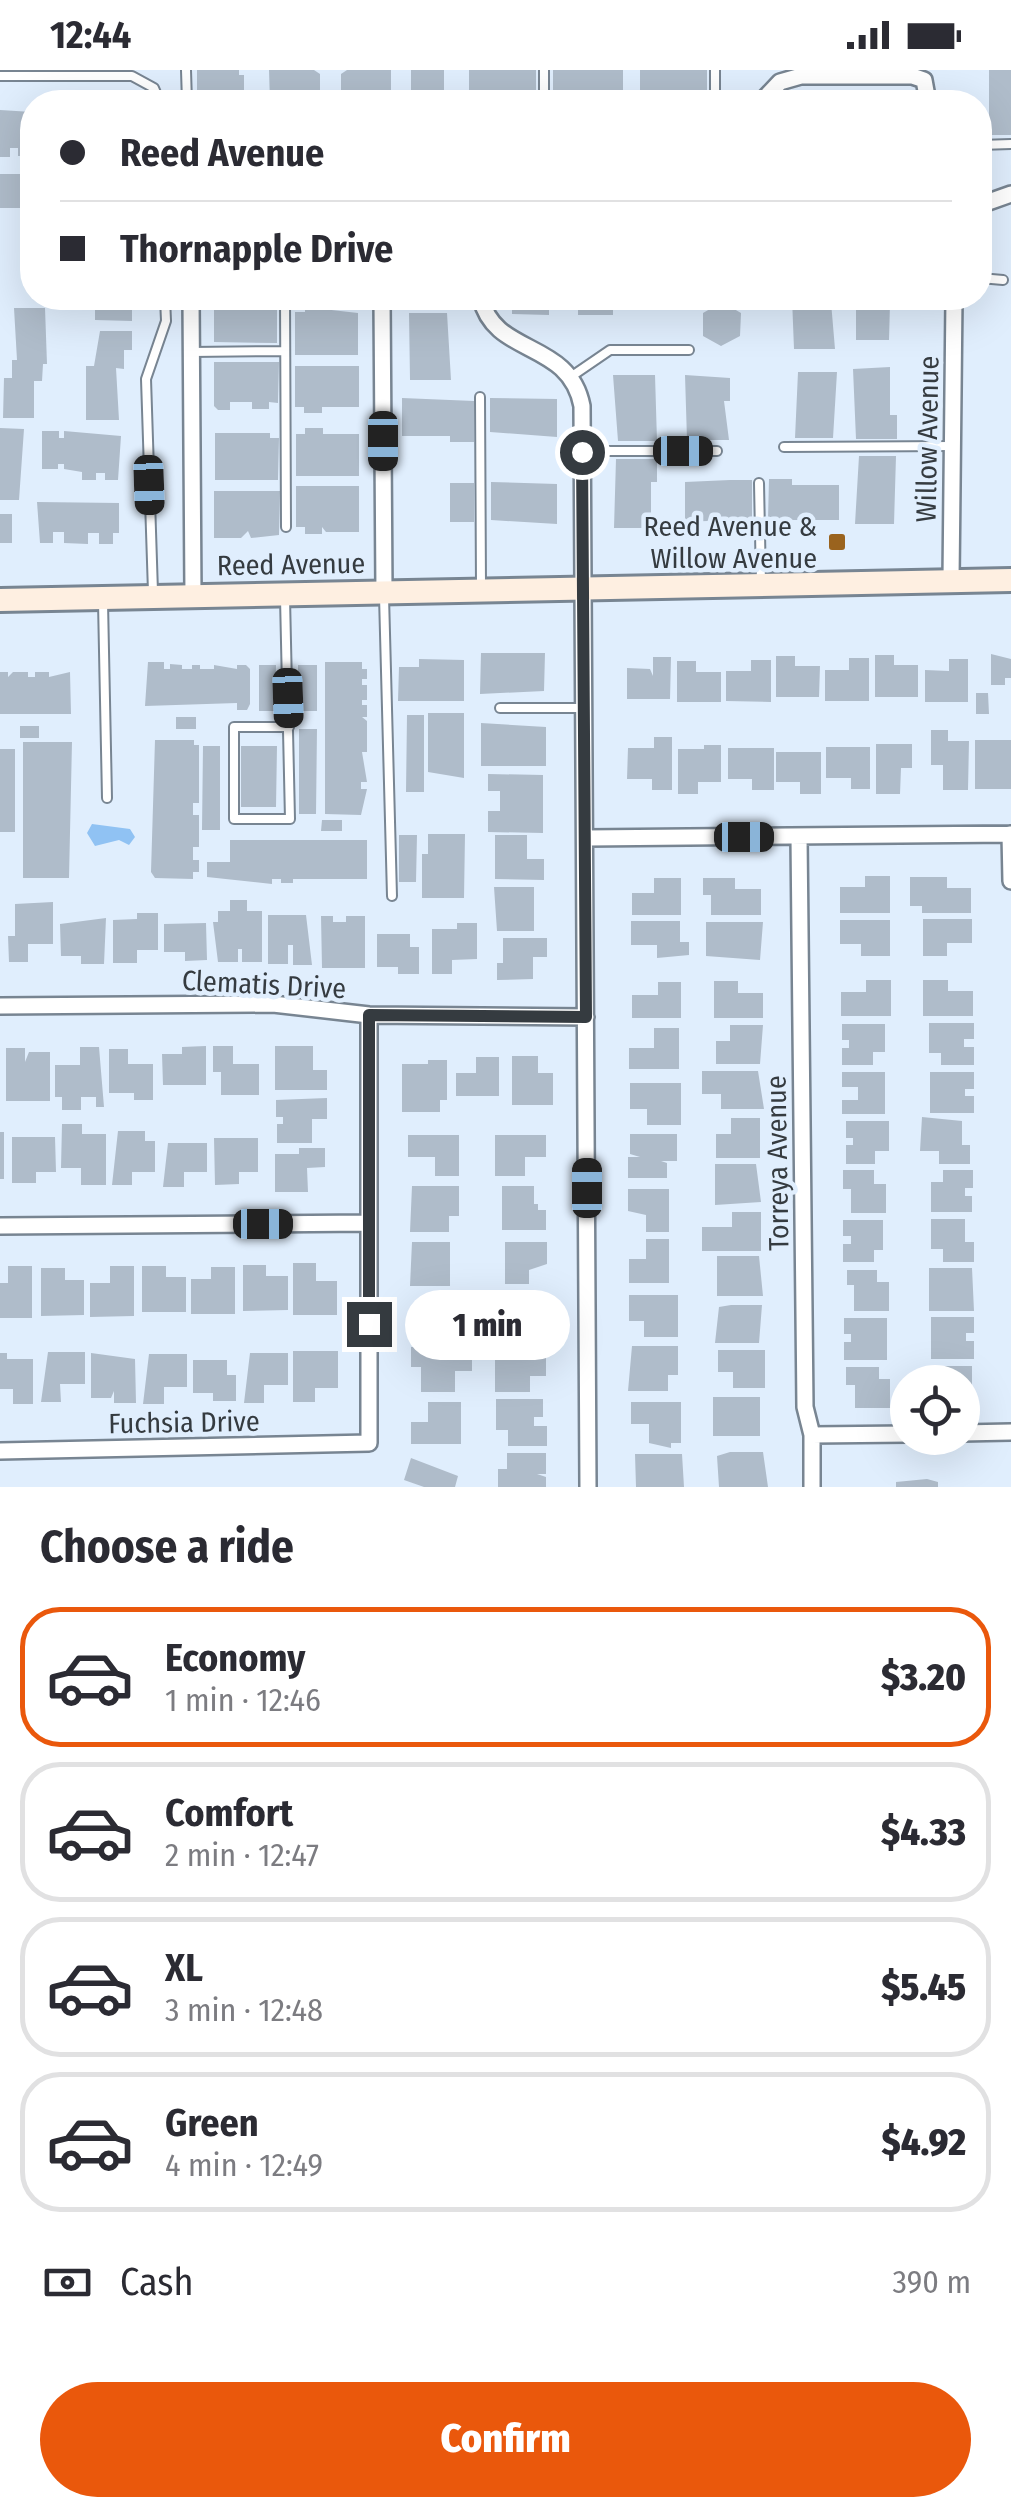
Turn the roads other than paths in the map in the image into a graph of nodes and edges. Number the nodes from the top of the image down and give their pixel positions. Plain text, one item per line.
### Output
1 (0, 76) edge
2 (155, 90) edge
3 (772, 90) edge
4 (926, 90) edge
5 (992, 279) edge
6 (1003, 280) dead end
7 (166, 310) edge
8 (191, 310) edge
9 (285, 310) edge
10 (382, 310) edge
11 (488, 310) edge
12 (954, 310) edge
13 (689, 350) dead end
14 (286, 351) junction
15 (191, 352) junction
16 (572, 376) junction
17 (480, 397) dead end
18 (784, 446) dead end
19 (952, 446) junction
20 (717, 451) dead end
21 (582, 452) junction
22 (759, 483) dead end
23 (286, 527) dead end
24 (951, 580) junction
25 (1011, 580) edge
26 (762, 584) junction
27 (481, 590) junction
28 (583, 590) junction
29 (384, 592) junction
30 (285, 594) junction
31 (153, 596) junction
32 (193, 596) junction
33 (103, 598) junction
34 (0, 600) edge
35 (500, 708) dead end
36 (585, 708) junction
37 (289, 727) junction
38 (107, 798) dead end
39 (1010, 834) edge
40 (799, 837) junction
41 (588, 838) junction
42 (1011, 881) edge
43 (392, 896) dead end
44 (0, 1006) edge
45 (369, 1015) junction
46 (586, 1017) junction
47 (368, 1223) junction
48 (0, 1226) edge
49 (1011, 1432) edge
50 (980, 1433) edge
51 (890, 1434) edge
52 (812, 1435) junction
53 (0, 1451) edge
54 (588, 1487) edge
55 (812, 1487) edge

1 - 2 lane
3 - 4 street
5 - 6 lane
7 - 31 lane
8 - 15 street
9 - 14 lane
10 - 29 street
11 - 16 street
12 - 19 street, Willow Avenue
13 - 16 lane
14 - 15 lane
14 - 23 lane
15 - 32 street
16 - 21 street
17 - 27 lane
18 - 19 lane
19 - 24 street, Willow Avenue
20 - 21 lane
21 - 28 street
22 - 26 lane
24 - 25 main road, Reed Avenue
24 - 26 main road, Reed Avenue
26 - 28 main road, Reed Avenue
27 - 28 main road, Reed Avenue
27 - 29 main road, Reed Avenue
28 - 36 street
29 - 30 main road, Reed Avenue
29 - 43 lane
30 - 32 main road, Reed Avenue
30 - 37 lane
31 - 32 main road, Reed Avenue
31 - 33 main road, Reed Avenue
33 - 34 main road, Reed Avenue
33 - 38 lane
35 - 36 lane
36 - 41 street
37 - 37 lane
39 - 40 street
39 - 42 street
40 - 41 street
40 - 52 street, Torreya Avenue
41 - 46 street
44 - 45 street, Clematis Drive
45 - 46 street, Clematis Drive
45 - 47 street
46 - 54 street
47 - 48 street
47 - 53 street, Fuchsia Drive
49 - 50 street
51 - 52 street
52 - 55 street, Torreya Avenue

